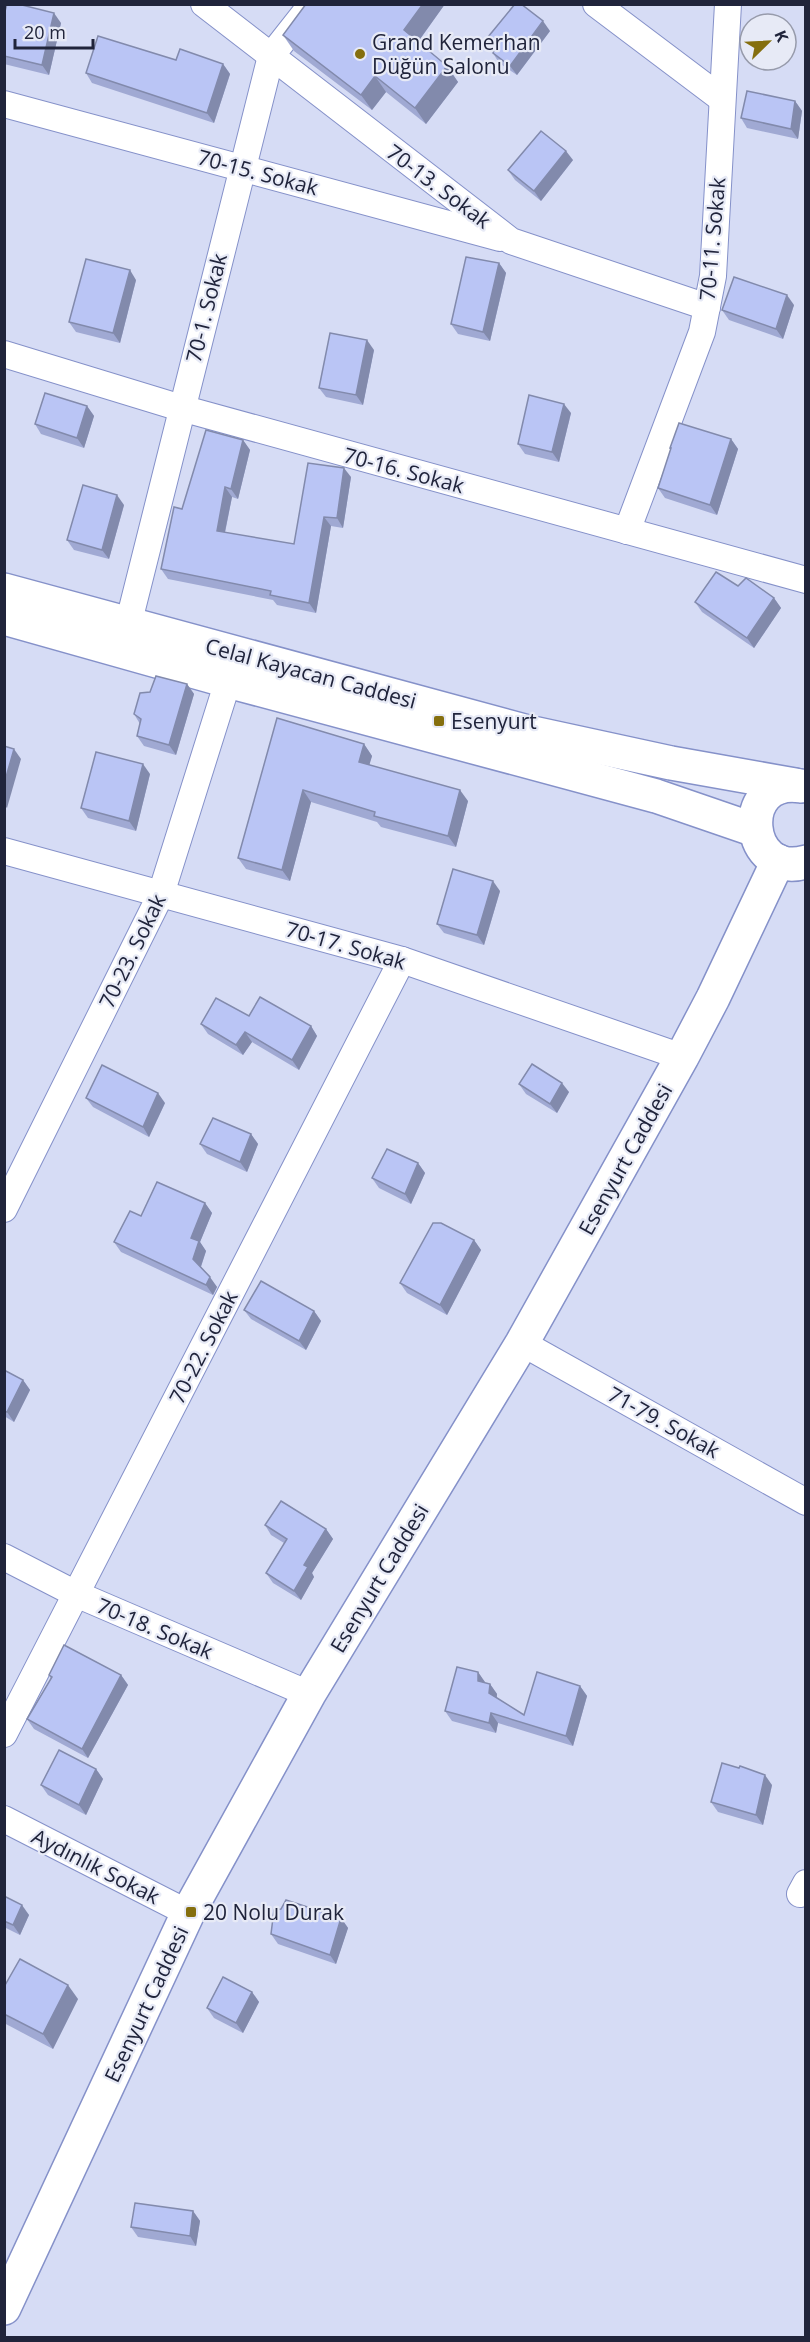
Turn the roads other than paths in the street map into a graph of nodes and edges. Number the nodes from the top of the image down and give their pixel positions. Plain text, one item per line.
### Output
1 (204, 4) edge
2 (312, 4) edge
3 (596, 4) edge
4 (728, 4) edge
5 (271, 56) junction
6 (722, 99) junction
7 (4, 104) edge
8 (242, 168) junction
9 (512, 241) junction
10 (707, 307) junction
11 (4, 354) edge
12 (181, 408) junction
13 (627, 531) junction
14 (806, 580) edge
15 (4, 590) edge
16 (4, 618) edge
17 (128, 625) junction
18 (228, 681) junction
19 (800, 786) edge
20 (755, 830) junction
21 (4, 851) edge
22 (798, 863) edge
23 (161, 894) junction
24 (402, 960) junction
25 (682, 1057) junction
26 (4, 1209) edge
27 (522, 1342) junction
28 (806, 1502) edge
29 (4, 1557) edge
30 (76, 1594) junction
31 (309, 1694) junction
32 (4, 1734) edge
33 (4, 1819) edge
34 (188, 1913) junction
35 (4, 2308) edge

1 - 5 street, 70-13. Sokak
2 - 5 street, 70-1. Sokak
3 - 6 street
4 - 6 street, 70-11. Sokak
5 - 8 street, 70-1. Sokak
5 - 9 street, 70-13. Sokak
6 - 10 street, 70-11. Sokak
7 - 8 street, 70-15. Sokak
8 - 9 street, 70-15. Sokak
8 - 12 street, 70-1. Sokak
9 - 10 street, 70-13. Sokak
10 - 13 street, 70-11. Sokak
11 - 12 street, 70-16. Sokak
12 - 13 street, 70-16. Sokak
12 - 17 street, 70-1. Sokak
13 - 14 street, 70-16. Sokak
15 - 17 street, Celal Kayacan Caddesi
16 - 18 street, Celal Kayacan Caddesi
17 - 19 street, Celal Kayacan Caddesi
18 - 20 street, Celal Kayacan Caddesi
18 - 23 street, 70-23. Sokak
19 - 20 street
20 - 22 street
21 - 23 street, 70-17. Sokak
22 - 25 street, Esenyurt Caddesi
23 - 24 street, 70-17. Sokak
23 - 26 street, 70-23. Sokak
24 - 25 street, 70-17. Sokak
24 - 30 street, 70-22. Sokak
25 - 27 street, Esenyurt Caddesi
27 - 28 street, 71-79. Sokak
27 - 31 street, Esenyurt Caddesi
29 - 30 street, 70-18. Sokak
30 - 31 street, 70-18. Sokak
30 - 32 street, 70-22. Sokak
31 - 34 street, Esenyurt Caddesi
33 - 34 street, Aydınlık Sokak
34 - 35 street, Esenyurt Caddesi

